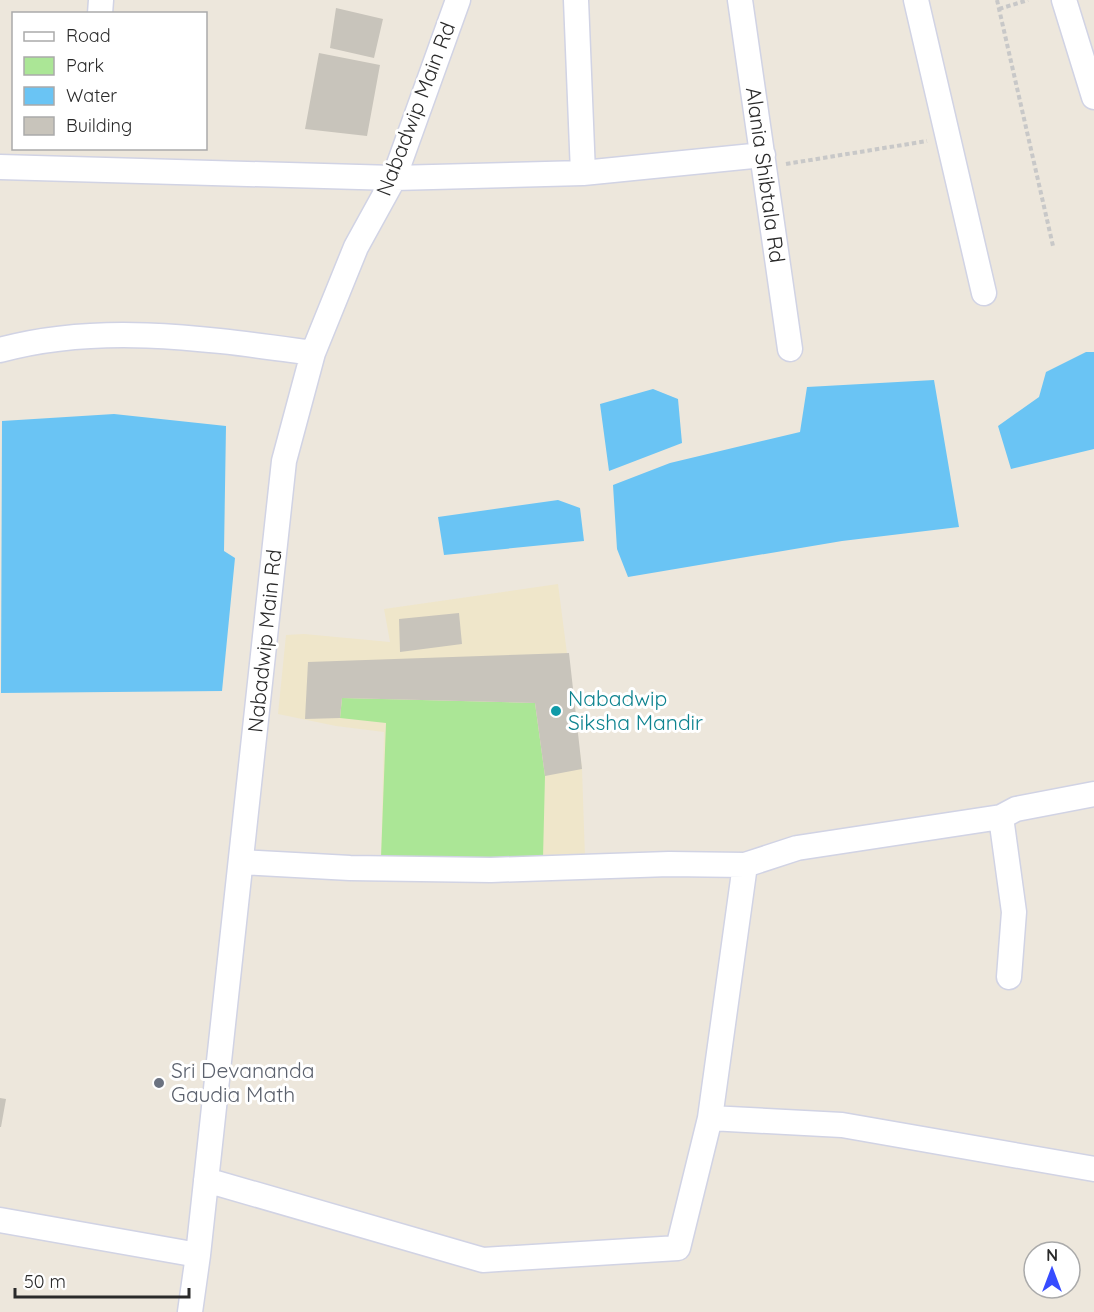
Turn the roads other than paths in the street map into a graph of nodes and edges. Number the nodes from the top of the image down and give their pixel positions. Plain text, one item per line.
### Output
1 (458, 0) edge
2 (576, 0) edge
3 (740, 0) edge
4 (916, 0) edge
5 (1064, 0) edge
6 (1094, 97) edge
7 (88, 159) edge
8 (764, 162) junction
9 (0, 167) edge
10 (583, 174) junction
11 (394, 178) junction
12 (984, 293) dead end
13 (790, 349) dead end
14 (0, 350) edge
15 (313, 353) junction
16 (1094, 794) edge
17 (1001, 817) junction
18 (241, 862) junction
19 (745, 865) junction
20 (1009, 977) dead end
21 (710, 1118) junction
22 (1094, 1168) edge
23 (206, 1180) junction
24 (0, 1220) edge
25 (198, 1255) junction
26 (190, 1312) edge

1 - 11 street, Nabadwip Main Rd
2 - 10 street
3 - 8 street, Alania Shibtala Rd
4 - 12 street
5 - 6 street
7 - 9 street
7 - 11 street
8 - 10 street
8 - 13 street, Alania Shibtala Rd
10 - 11 street
11 - 15 street, Nabadwip Main Rd
14 - 15 street
15 - 18 street, Nabadwip Main Rd
16 - 17 street
17 - 19 street
17 - 20 street
18 - 19 street
18 - 23 street, Nabadwip Main Rd
19 - 21 street
21 - 22 street
21 - 23 street
23 - 25 street, Nabadwip Main Rd
24 - 25 street
25 - 26 street, Nabadwip Main Rd

